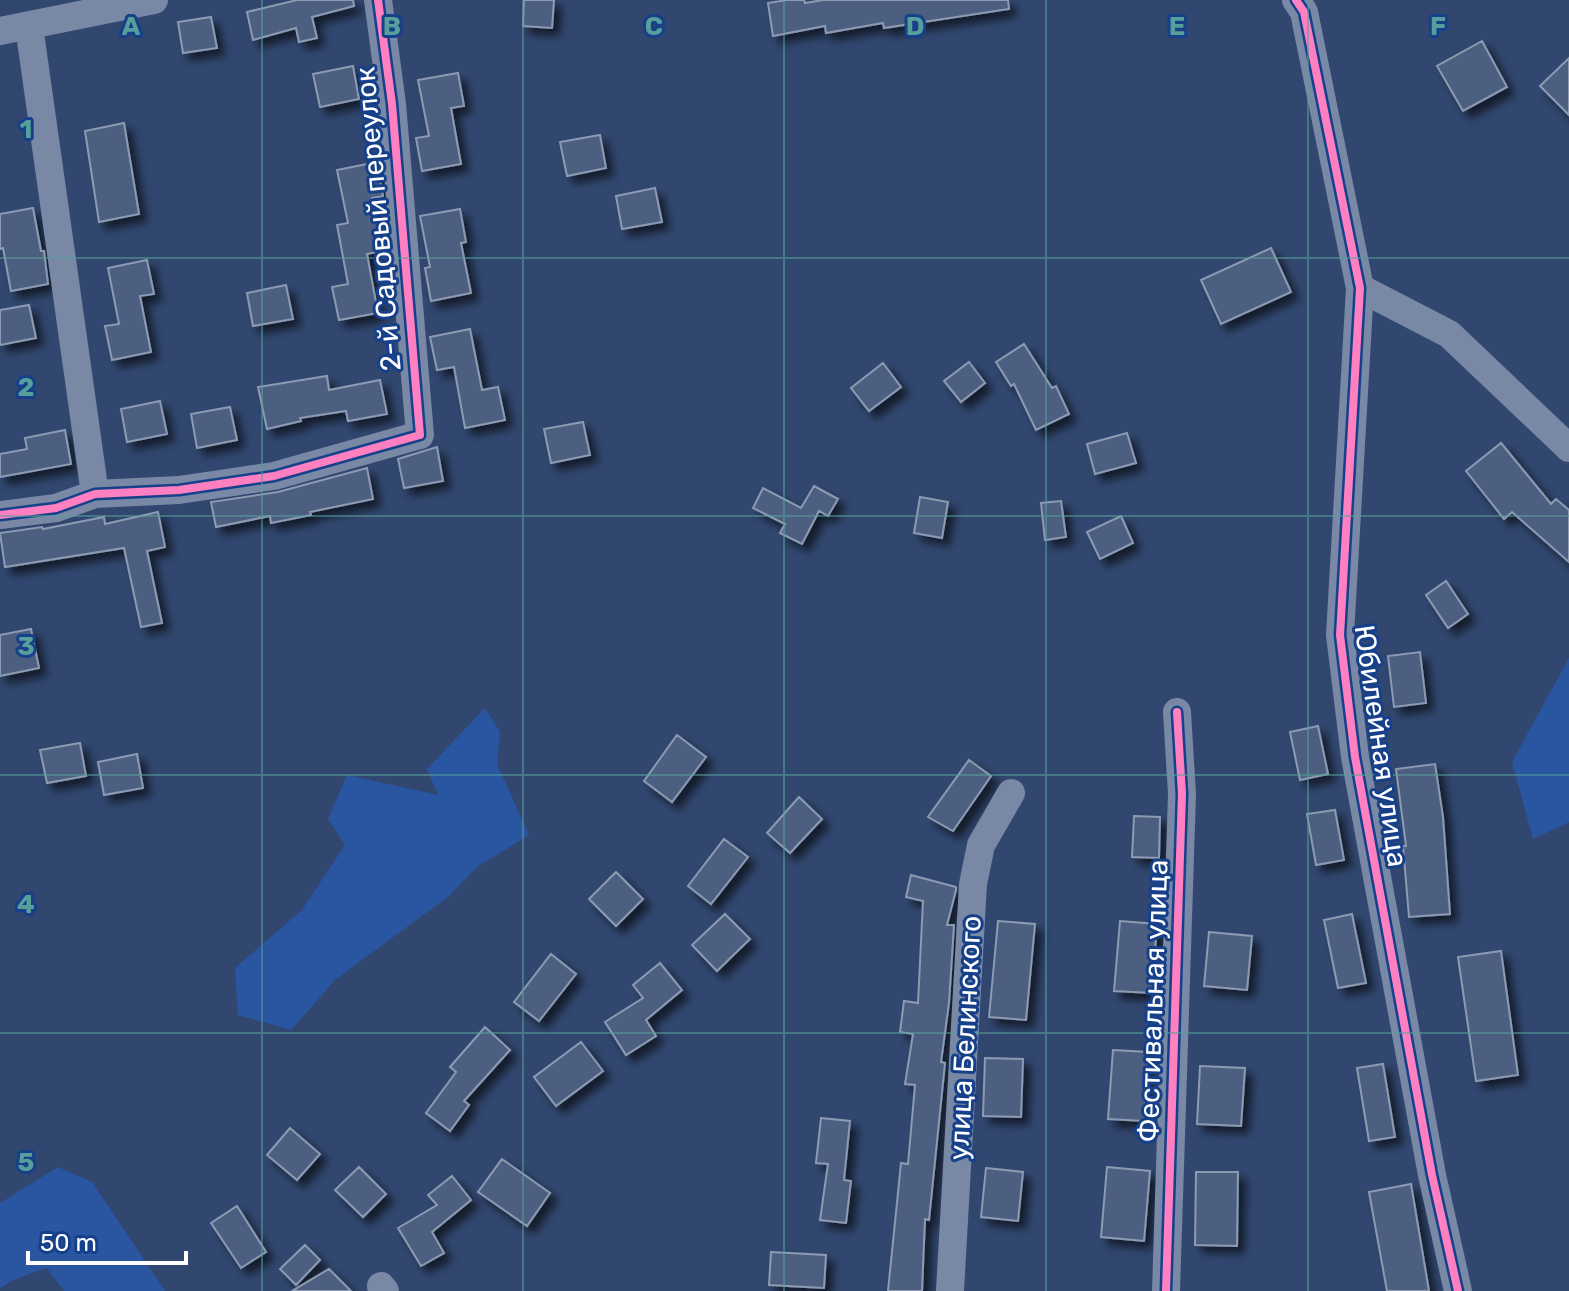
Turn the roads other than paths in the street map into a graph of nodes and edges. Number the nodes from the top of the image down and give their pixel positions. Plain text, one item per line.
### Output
1 (154, 0) edge
2 (378, 0) edge
3 (1303, 4) edge
4 (29, 26) junction
5 (0, 31) edge
6 (1360, 288) junction
7 (1569, 448) edge
8 (95, 494) junction
9 (0, 515) edge
10 (1177, 712) dead end
11 (1011, 793) dead end
12 (950, 1291) edge
13 (1166, 1291) edge
14 (1458, 1291) edge

1 - 4 street
2 - 8 street, 2-й Садовый переулок
3 - 6 street, Юбилейная улица
4 - 5 street
4 - 8 street
6 - 7 street
6 - 14 street, Юбилейная улица
8 - 9 street
10 - 13 street, Фестивальная улица
11 - 12 street, улица Белинского

